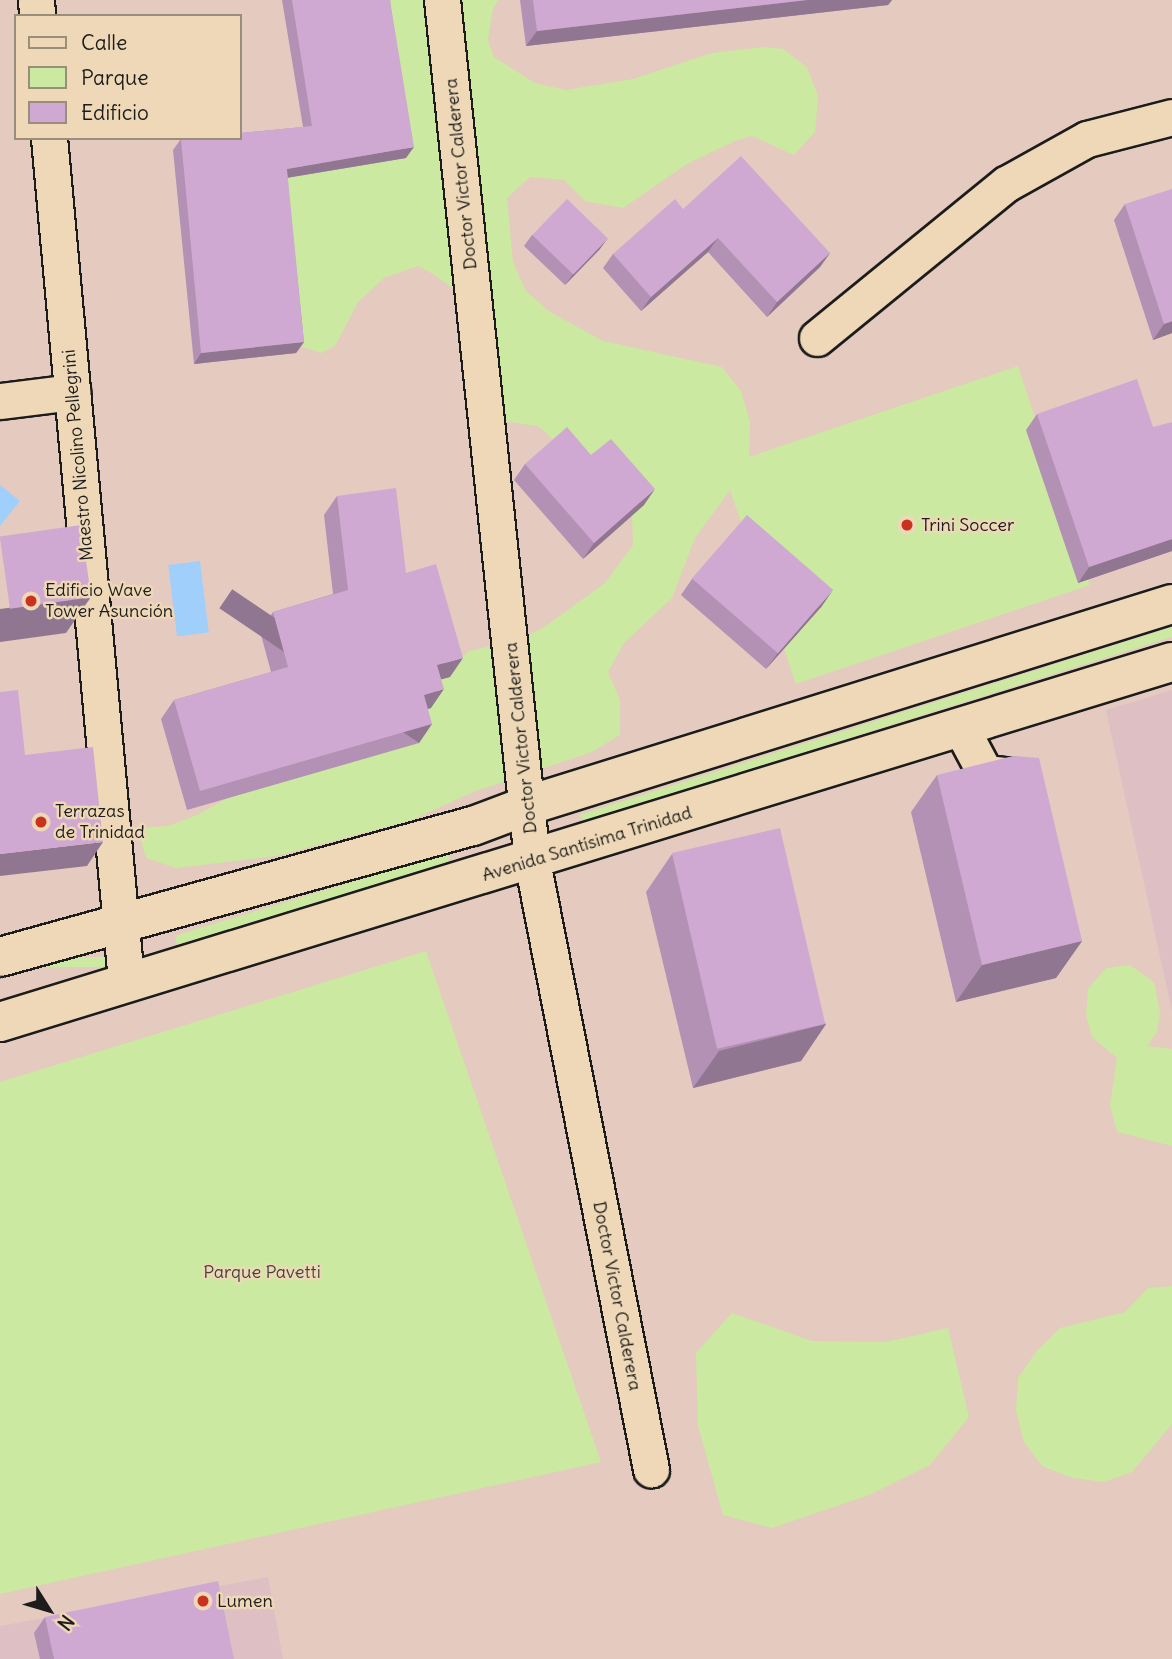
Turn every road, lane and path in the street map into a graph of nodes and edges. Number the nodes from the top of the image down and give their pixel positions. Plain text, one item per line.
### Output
1 (442, 0) edge
2 (1172, 117) edge
3 (49, 140) edge
4 (817, 338) dead end
5 (72, 392) junction
6 (0, 401) edge
7 (1172, 604) edge
8 (1172, 662) edge
9 (961, 728) junction
10 (1046, 802) edge
11 (528, 805) junction
12 (532, 861) junction
13 (121, 921) junction
14 (0, 957) edge
15 (126, 981) junction
16 (0, 1023) edge
17 (651, 1469) dead end

1 - 11 street, Doctor Victor Calderera
2 - 4 street
3 - 5 street, Maestro Nicolino Pellegrini
5 - 6 street
5 - 13 street, Maestro Nicolino Pellegrini
7 - 11 main road
8 - 9 main road, Avenida Santísima Trinidad
9 - 10 street
9 - 12 main road, Avenida Santísima Trinidad
11 - 12 street, Doctor Victor Calderera
11 - 13 main road
12 - 15 main road, Avenida Santísima Trinidad
12 - 17 street, Doctor Victor Calderera
13 - 14 main road
13 - 15 street, Maestro Nicolino Pellegrini
15 - 16 main road, Avenida Santísima Trinidad

